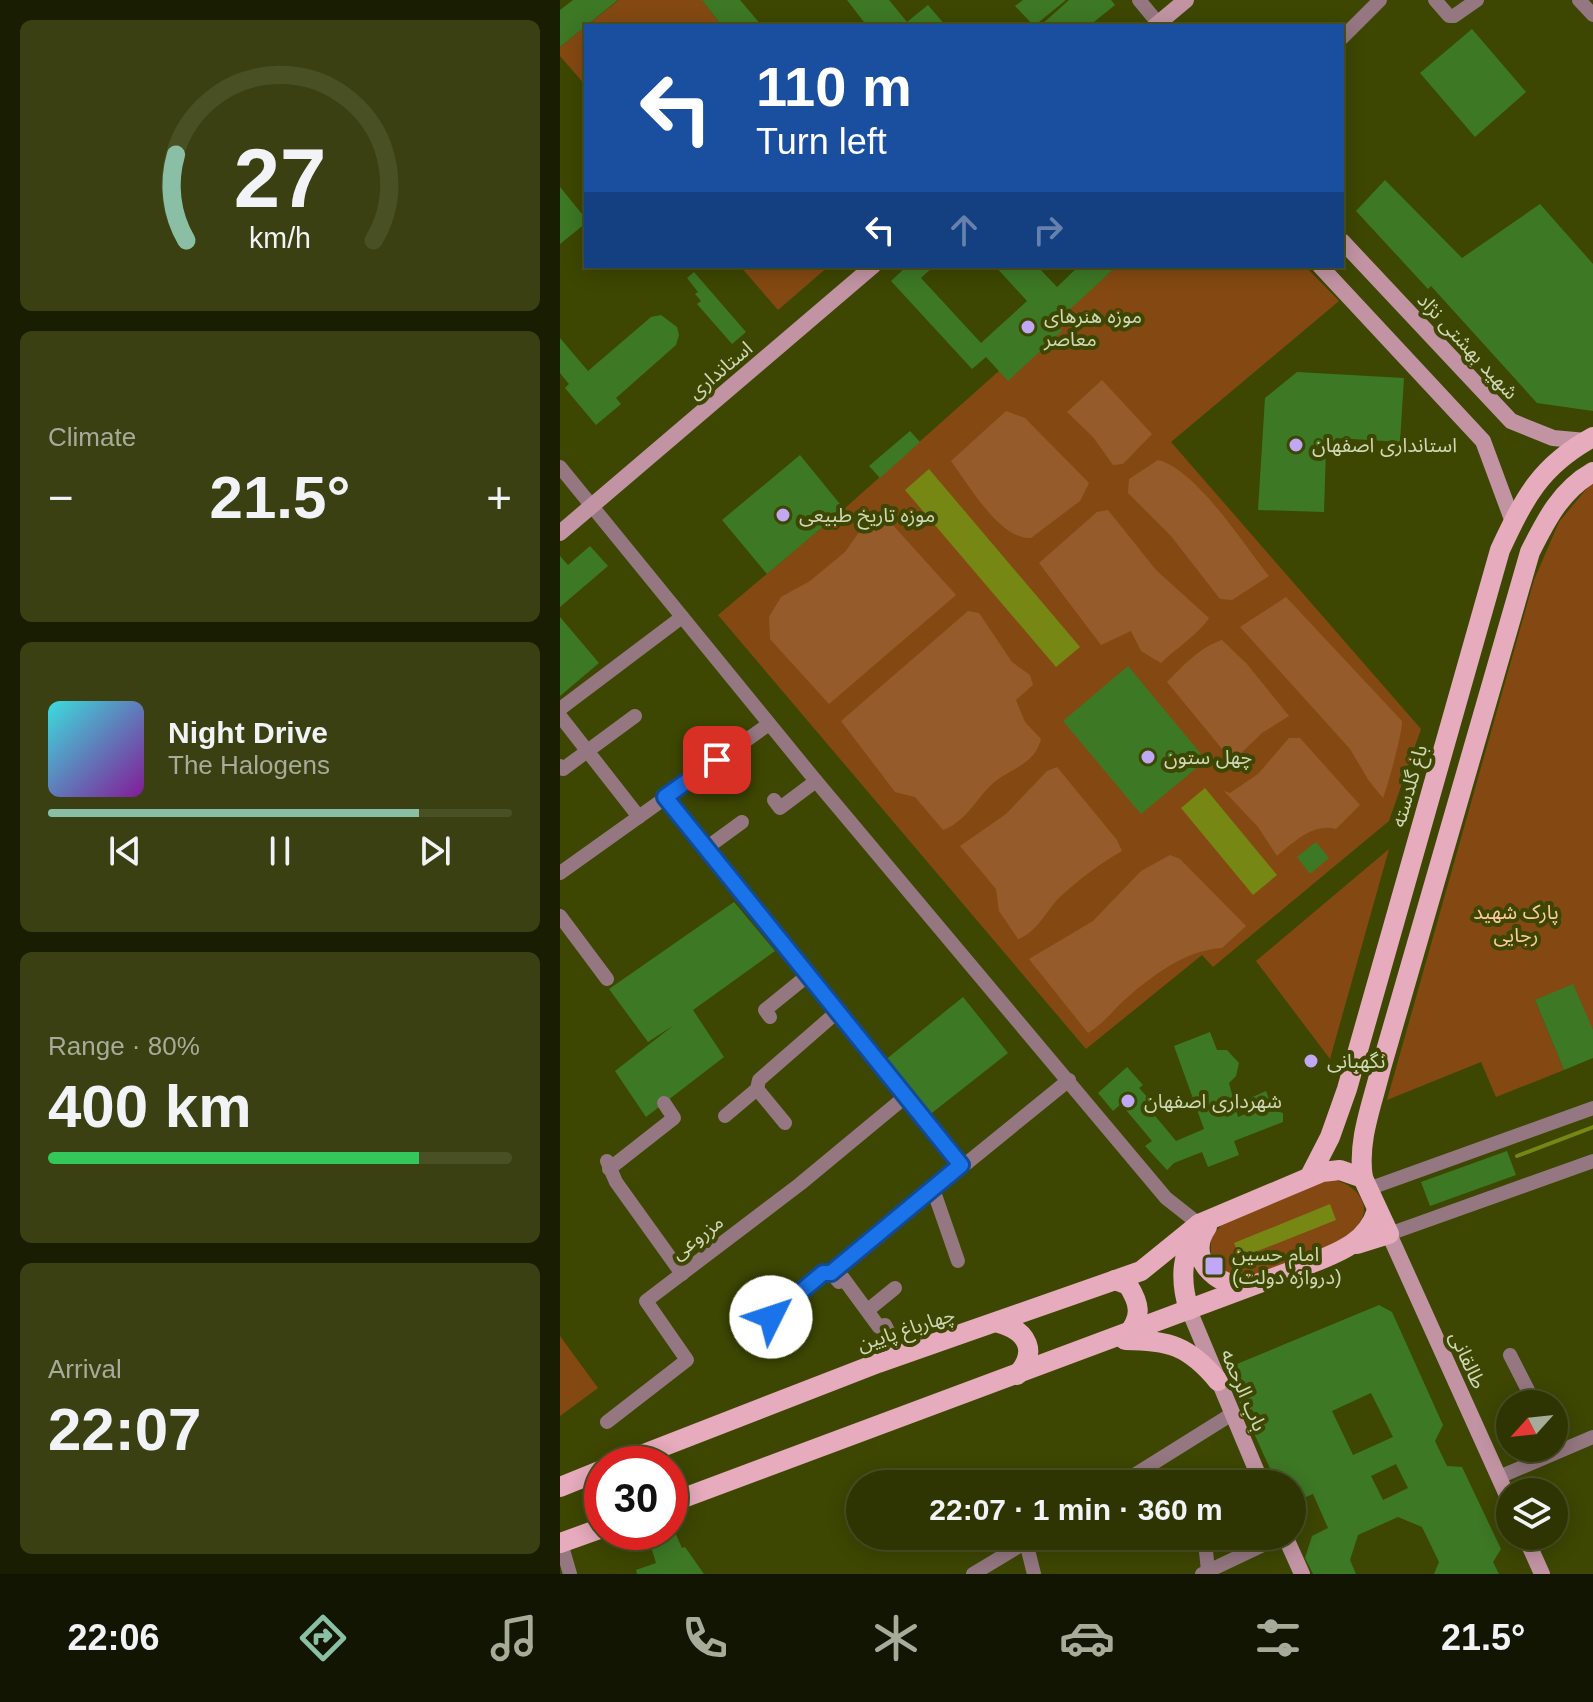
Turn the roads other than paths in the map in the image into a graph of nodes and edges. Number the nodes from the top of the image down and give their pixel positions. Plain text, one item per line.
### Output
1 (1139, 0) edge
2 (1186, 0) edge
3 (1380, 0) edge
4 (1435, 0) edge
5 (1477, 0) edge
6 (1579, 0) edge
7 (1593, 15) edge
8 (1157, 24) edge
9 (1344, 36) edge
10 (1344, 243) edge
11 (871, 268) edge
12 (1322, 268) edge
13 (1590, 439) edge
14 (560, 467) edge
15 (1593, 472) edge
16 (591, 505) junction
17 (1513, 522) junction
18 (560, 533) edge
19 (682, 617) junction
20 (1465, 675) junction
21 (1491, 682) junction
22 (560, 709) edge
23 (560, 716) edge
24 (635, 716) dead end
25 (769, 724) junction
26 (588, 752) junction
27 (560, 766) edge
28 (816, 781) junction
29 (665, 797) junction
30 (774, 800) dead end
31 (639, 817) junction
32 (742, 822) dead end
33 (705, 849) junction
34 (560, 873) edge
35 (560, 916) edge
36 (807, 976) junction
37 (607, 979) dead end
38 (837, 1012) junction
39 (770, 1017) dead end
40 (1367, 1019) junction
41 (1393, 1027) junction
42 (1069, 1080) junction
43 (757, 1089) junction
44 (905, 1097) junction
45 (664, 1103) dead end
46 (1593, 1108) edge
47 (725, 1116) dead end
48 (785, 1123) dead end
49 (1593, 1161) edge
50 (961, 1165) junction
51 (1310, 1176) junction
52 (1366, 1184) junction
53 (933, 1189) junction
54 (1377, 1210) junction
55 (1223, 1214) junction
56 (1199, 1224) junction
57 (1389, 1234) junction
58 (1349, 1247) junction
59 (958, 1261) dead end
60 (831, 1273) junction
61 (682, 1274) junction
62 (1115, 1280) junction
63 (1251, 1287) junction
64 (895, 1288) dead end
65 (868, 1310) junction
66 (1189, 1310) junction
67 (771, 1317) dead end
68 (999, 1323) junction
69 (1120, 1337) junction
70 (1510, 1355) dead end
71 (901, 1357) junction
72 (1017, 1375) junction
73 (1218, 1381) junction
74 (1528, 1390) edge
75 (1232, 1414) junction
76 (607, 1422) dead end
77 (1593, 1437) edge
78 (1568, 1443) edge
79 (666, 1446) edge
80 (1527, 1462) edge
81 (1142, 1470) edge
82 (1256, 1470) edge
83 (584, 1477) edge
84 (1499, 1477) joint
85 (560, 1487) edge
86 (688, 1496) edge
87 (584, 1534) edge
88 (560, 1543) edge
89 (1013, 1550) edge
90 (1032, 1550) edge
91 (1205, 1550) edge
92 (1253, 1550) edge
93 (1290, 1550) edge
94 (1531, 1550) edge
95 (1205, 1572) edge
96 (570, 1574) edge
97 (973, 1574) edge
98 (1034, 1574) edge
99 (1302, 1574) edge
100 (1542, 1574) edge

1 - 8 street
2 - 8 main road
3 - 9 street
4 - 5 street
6 - 7 street
10 - 13 main road, شهید بهشتی نژاد
11 - 16 main road, استانداری
12 - 17 main road
13 - 17 main road, باغ گلدسته
14 - 16 street
15 - 21 main road
16 - 18 main road, استانداری
16 - 19 street
17 - 20 main road, باغ گلدسته
19 - 22 street
19 - 25 street
20 - 21 main road
20 - 40 main road, باغ گلدسته
21 - 41 main road
23 - 26 street
24 - 26 street
25 - 28 street
25 - 29 street
26 - 27 street
26 - 31 street
28 - 30 street
28 - 42 street
29 - 31 street
29 - 33 street
31 - 34 street
32 - 33 street
33 - 36 street
35 - 37 street
36 - 38 street
36 - 39 street
38 - 43 street
38 - 44 street
40 - 41 main road
40 - 51 main road, باغ گلدسته
41 - 52 main road
42 - 50 street
42 - 56 street
43 - 47 street
43 - 48 street
44 - 50 street
44 - 61 street, مزروعی
45 - 61 street
46 - 52 street
49 - 57 street
50 - 53 street
51 - 52 main road, چهارباغ پایین
51 - 55 main road, چهارباغ پایین
52 - 54 main road
53 - 59 street
53 - 60 street
54 - 57 main road
54 - 58 main road
55 - 56 main road, چهارباغ پایین
55 - 63 main road
56 - 62 main road, چهارباغ پایین
56 - 66 main road
57 - 58 main road
57 - 84 main road, طالقانی
58 - 63 main road
60 - 65 street
60 - 67 street
61 - 76 street, مزروعی
62 - 68 main road, چهارباغ پایین
62 - 69 main road
63 - 66 main road
64 - 65 street
65 - 71 street
66 - 69 main road
66 - 73 main road, باب الرحمه
68 - 71 main road, چهارباغ پایین
68 - 72 main road
69 - 72 main road
69 - 73 main road
70 - 74 street
71 - 79 main road, چهارباغ پایین
72 - 86 main road
73 - 75 main road, باب الرحمه
75 - 81 street
75 - 82 main road, باب الرحمه
77 - 78 street
80 - 84 street
83 - 85 main road
87 - 88 main road
88 - 96 street
89 - 97 street
90 - 98 street
91 - 95 street
92 - 95 street
93 - 99 main road
94 - 100 main road

